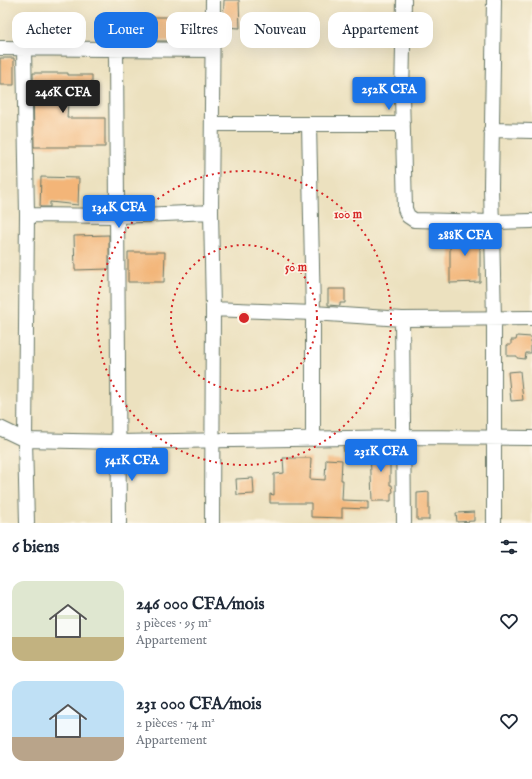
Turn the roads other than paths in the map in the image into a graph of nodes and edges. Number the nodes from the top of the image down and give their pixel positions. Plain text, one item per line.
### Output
1 (213, 0) edge
2 (404, 0) edge
3 (494, 0) edge
4 (0, 48) edge
5 (24, 49) junction
6 (116, 50) junction
7 (212, 50) junction
8 (212, 124) junction
9 (309, 124) junction
10 (403, 124) junction
11 (491, 130) junction
12 (532, 131) edge
13 (211, 212) junction
14 (27, 215) junction
15 (118, 216) junction
16 (532, 221) edge
17 (492, 222) junction
18 (213, 309) junction
19 (313, 313) junction
20 (532, 318) edge
21 (402, 319) junction
22 (494, 319) junction
23 (0, 428) edge
24 (404, 437) junction
25 (494, 437) junction
26 (532, 438) edge
27 (313, 439) junction
28 (25, 440) junction
29 (211, 440) junction
30 (119, 442) junction
31 (27, 522) edge
32 (119, 523) edge
33 (212, 523) edge
34 (404, 523) edge
35 (494, 523) edge

1 - 7 street
2 - 10 street
3 - 11 street
4 - 5 street
5 - 6 street
5 - 14 street
6 - 7 street
6 - 15 street
7 - 8 street
8 - 9 street
8 - 13 street
9 - 10 street
9 - 19 street
10 - 17 street
11 - 12 street
11 - 17 street
13 - 15 street
13 - 18 street
14 - 15 street
14 - 28 street
15 - 30 street
16 - 17 street
17 - 22 street
18 - 19 street
18 - 29 street
19 - 21 street
19 - 27 street
20 - 22 street
21 - 22 street
21 - 24 street
22 - 25 street
23 - 28 street
24 - 25 street
24 - 27 street
24 - 34 street
25 - 26 street
25 - 35 street
27 - 29 street
28 - 30 street
28 - 31 street
29 - 30 street
29 - 33 street
30 - 32 street

